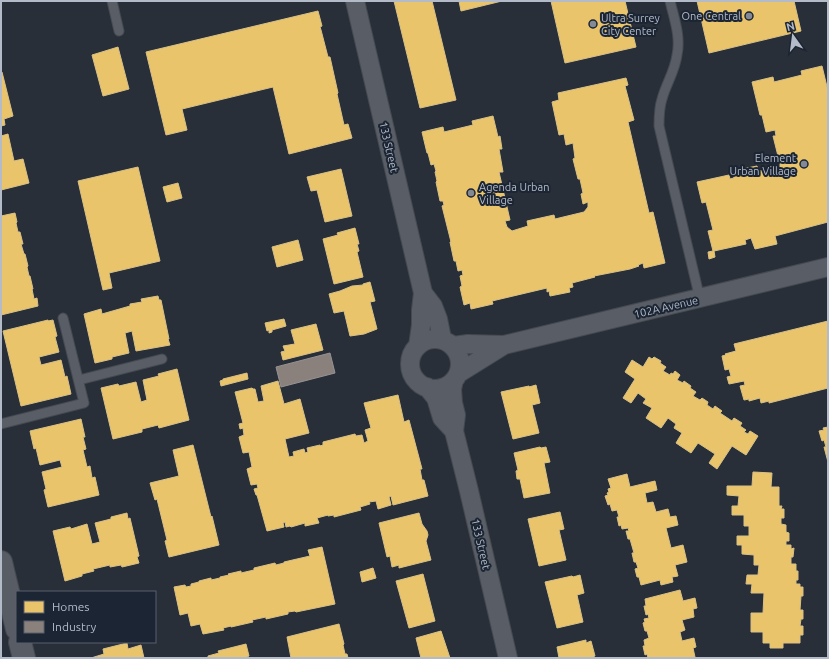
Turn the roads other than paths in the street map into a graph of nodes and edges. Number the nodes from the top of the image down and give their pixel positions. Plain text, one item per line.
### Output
1 (112, 1) edge
2 (355, 1) edge
3 (670, 1) edge
4 (119, 31) dead end
5 (828, 268) edge
6 (423, 293) junction
7 (700, 299) junction
8 (63, 318) dead end
9 (447, 343) junction
10 (504, 345) junction
11 (418, 346) junction
12 (162, 359) dead end
13 (457, 377) junction
14 (79, 380) junction
15 (426, 387) junction
16 (1, 424) edge
17 (454, 431) junction
18 (1, 562) edge
19 (6, 602) edge
20 (16, 627) edge
21 (20, 643) edge
22 (24, 658) edge
23 (508, 658) edge

1 - 4 lane
2 - 6 street, 133 Street
3 - 7 lane
5 - 7 street, 102A Avenue
6 - 9 street, 133 Street
6 - 11 street, 133 Street
7 - 10 street, 102A Avenue
8 - 14 lane
9 - 10 street, 102A Avenue
9 - 11 street
9 - 13 street
10 - 13 street, 102A Avenue
11 - 15 street
12 - 14 lane
13 - 15 street
13 - 17 street, 133 Street
14 - 16 lane
15 - 17 street, 133 Street
17 - 23 street, 133 Street
18 - 19 main road
19 - 20 main road
21 - 22 main road

